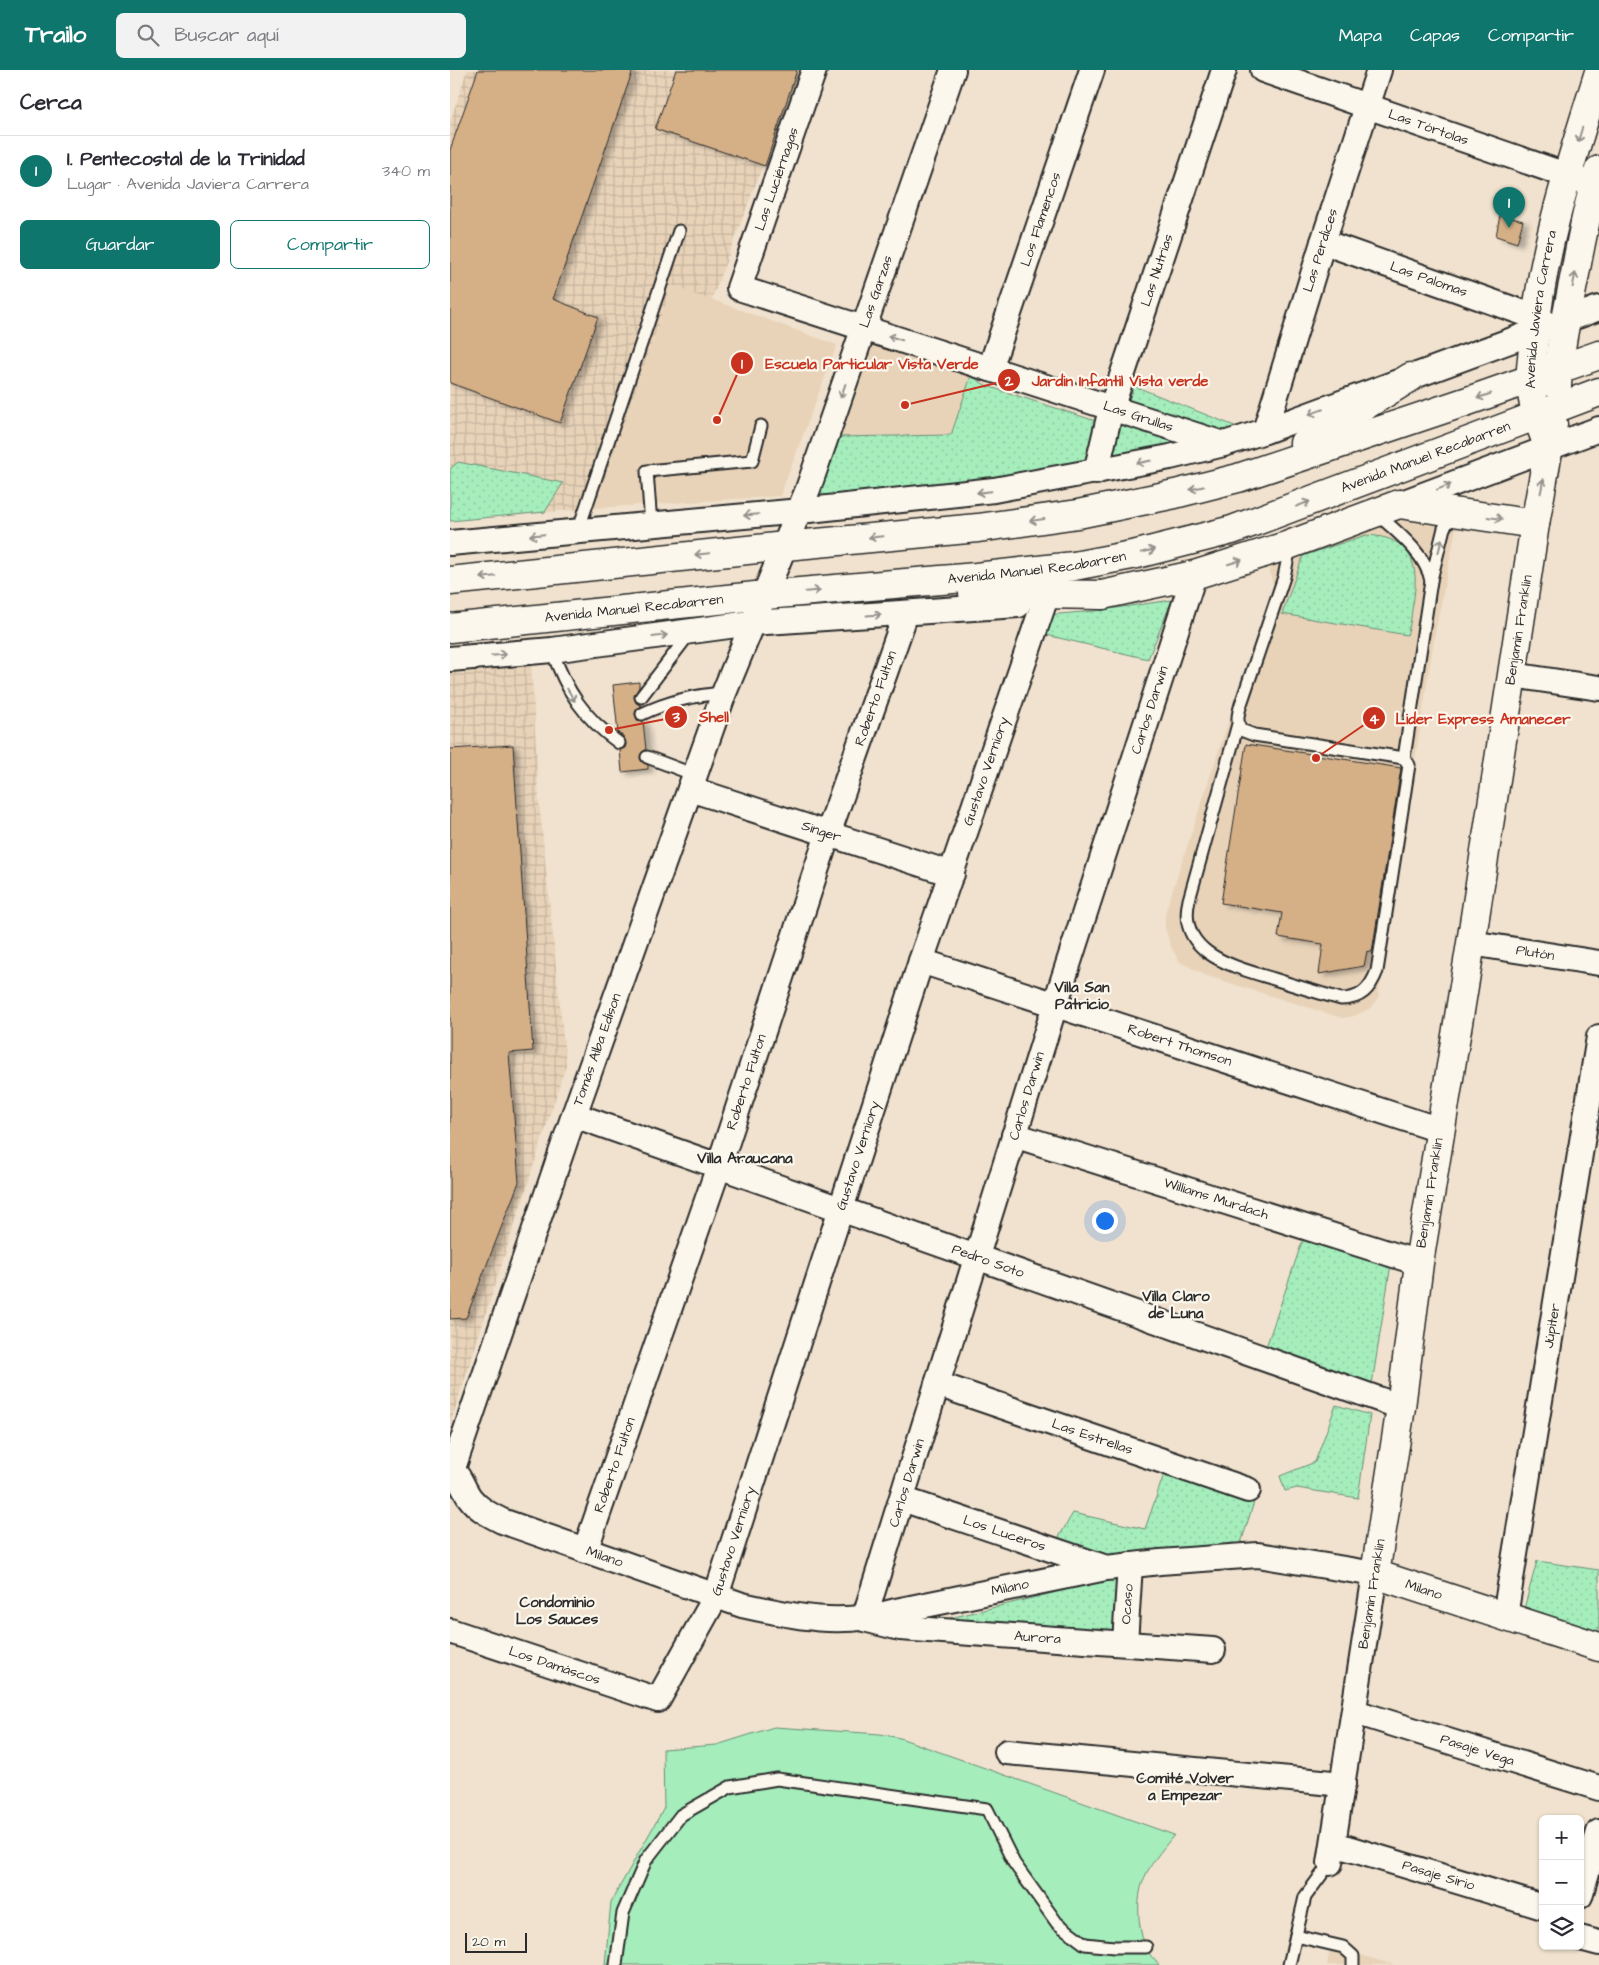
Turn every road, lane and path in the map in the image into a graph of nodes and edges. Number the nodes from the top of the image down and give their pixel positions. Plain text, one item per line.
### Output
1 (814, 70) edge
2 (954, 70) edge
3 (1092, 70) edge
4 (1224, 70) edge
5 (1263, 70) edge
6 (1379, 70) edge
7 (1599, 72) edge
8 (1366, 106) junction
9 (1567, 176) junction
10 (1597, 177) edge
11 (679, 231) dead end
12 (1582, 238) junction
13 (1323, 242) junction
14 (1599, 260) edge
15 (739, 288) joint
16 (1599, 308) edge
17 (1566, 322) junction
18 (1535, 325) junction
19 (865, 328) junction
20 (1599, 355) edge
21 (990, 369) junction
22 (1558, 371) junction
23 (1411, 377) junction
24 (1531, 380) junction
25 (1599, 392) edge
26 (1111, 409) junction
27 (1546, 411) junction
28 (761, 426) dead end
29 (1599, 429) edge
30 (1265, 431) junction
31 (1224, 444) junction
32 (1549, 448) junction
33 (1096, 472) junction
34 (1238, 478) junction
35 (1387, 508) junction
36 (800, 511) junction
37 (1454, 512) junction
38 (651, 524) junction
39 (1535, 524) junction
40 (578, 531) junction
41 (450, 543) edge
42 (785, 546) junction
43 (1286, 546) junction
44 (1194, 575) junction
45 (450, 581) edge
46 (1431, 581) junction
47 (874, 586) junction
48 (765, 595) junction
49 (1102, 595) junction
50 (1044, 603) junction
51 (906, 613) junction
52 (752, 624) junction
53 (450, 628) edge
54 (691, 632) junction
55 (552, 650) junction
56 (450, 660) edge
57 (1512, 675) junction
58 (1599, 688) edge
59 (724, 693) junction
60 (641, 698) dead end
61 (642, 714) dead end
62 (1238, 724) junction
63 (616, 735) dead end
64 (647, 757) dead end
65 (1404, 758) junction
66 (692, 782) junction
67 (828, 834) junction
68 (952, 874) junction
69 (1471, 943) junction
70 (921, 961) junction
71 (1599, 963) edge
72 (1055, 1005) junction
73 (1599, 1037) edge
74 (574, 1115) junction
75 (1440, 1130) junction
76 (1014, 1135) junction
77 (719, 1166) junction
78 (841, 1210) junction
79 (977, 1258) junction
80 (1419, 1263) junction
81 (937, 1384) junction
82 (1401, 1407) junction
83 (451, 1472) edge
84 (1248, 1490) dead end
85 (902, 1499) junction
86 (585, 1552) junction
87 (1130, 1565) junction
88 (1106, 1568) junction
89 (1375, 1574) junction
90 (716, 1596) junction
91 (1505, 1616) junction
92 (864, 1618) junction
93 (450, 1631) edge
94 (1125, 1643) junction
95 (1599, 1646) edge
96 (1213, 1650) dead end
97 (658, 1700) joint
98 (1354, 1712) junction
99 (1007, 1752) dead end
100 (1343, 1784) junction
101 (1599, 1788) edge
102 (1599, 1832) edge
103 (1332, 1853) junction
104 (1584, 1883) edge
105 (1539, 1906) edge
106 (1296, 1936) junction
107 (1584, 1939) edge
108 (1599, 1943) edge
109 (1146, 1947) dead end
110 (616, 1965) edge
111 (1289, 1965) edge
112 (1353, 1965) edge

1 - 15 street, Las Luciérnagas
2 - 19 street, Las Garzas
3 - 21 street, Los Flamencos
4 - 26 street, Las Nutrias
5 - 8 street, Las Tórtolas
6 - 8 street, Las Perdices
7 -> 9 main road, Avenida Javiera Carrera
8 - 9 street, Las Tórtolas
8 - 13 street, Las Perdices
9 - 10 street, Las Tórtolas
9 - 18 main road, Avenida Javiera Carrera
10 - 12 main road, Avenida Javiera Carrera
11 - 40 lane
12 - 14 main road
17 -> 12 main road, Avenida Javiera Carrera
13 - 18 street, Las Palomas
13 - 30 street, Las Perdices
15 - 19 street, Las Grullas
16 - 17 street
17 - 18 street
17 - 22 main road, Avenida Javiera Carrera
18 - 23 street
18 - 24 main road, Avenida Javiera Carrera
21 -> 19 street, Las Grullas
19 -> 36 street, Las Garzas
20 - 22 main road
21 - 26 street, Las Grullas
22 - 24 main road
22 - 27 main road, Avenida Javiera Carrera
23 -> 30 street
23 - 34 main road
24 - 27 main road, Avenida Javiera Carrera
24 -> 34 main road
25 - 27 main road, Avenida Manuel Recabarren
26 - 31 street, Las Grullas
26 - 33 street, Las Nutrias
27 - 32 main road, Avenida Javiera Carrera
47 -> 27 main road, Avenida Manuel Recabarren
28 - 38 lane
29 - 32 street, Avenida Manuel Recabarren
30 - 31 street
31 -> 33 street
35 -> 32 street, Avenida Manuel Recabarren
39 -> 32 main road, Benjamín Franklin
33 -> 36 street
34 -> 42 main road
35 - 37 main road
35 - 43 main road, Avenida Manuel Recabarren
35 - 46 lane
36 -> 38 street
36 - 42 street, Las Garzas
37 -> 39 main road
46 -> 37 lane
38 - 40 street
39 - 57 main road, Benjamín Franklin
40 -> 41 street
42 -> 45 main road
42 - 48 street, Las Garzas
44 -> 43 main road, Avenida Manuel Recabarren
43 - 62 lane
44 - 49 main road, Avenida Manuel Recabarren
44 - 72 street, Carlos Darwin
46 - 65 lane
48 -> 47 main road, Avenida Manuel Recabarren
47 - 49 main road
48 - 52 street, Las Garzas
48 - 53 main road, Avenida Manuel Recabarren
49 - 50 street, Avenida Manuel Recabarren
50 - 51 street, Avenida Manuel Recabarren
50 - 68 street, Gustavo Verniory
52 -> 51 street, Avenida Manuel Recabarren
51 - 67 street, Roberto Fulton
52 - 54 street, Avenida Manuel Recabarren
52 - 59 street, Tomás Alba Edison
55 -> 54 street, Avenida Manuel Recabarren
54 - 60 lane
56 -> 55 street, Avenida Manuel Recabarren
55 -> 63 lane
57 - 58 street
57 - 69 main road, Benjamín Franklin
59 - 61 lane
59 - 66 street, Tomás Alba Edison
62 - 65 lane
62 - 65 lane
64 - 66 lane
66 - 67 street, Singer
66 - 74 street, Tomás Alba Edison
67 - 68 street, Singer
67 - 77 street, Roberto Fulton
68 - 70 street, Gustavo Verniory
69 - 71 street, Plutón
69 - 75 main road, Benjamín Franklin
70 - 72 street, Robert Thomson
70 - 78 street, Gustavo Verniory
72 - 75 street, Robert Thomson
72 - 76 street, Carlos Darwin
73 - 91 street, Júpiter
74 - 77 street, Pedro Soto
74 - 83 street, Tomás Alba Edison
75 - 80 main road, Benjamín Franklin
76 - 79 street, Carlos Darwin
76 - 80 street, Williams Murdach
77 - 78 street, Pedro Soto
77 - 86 street, Roberto Fulton
78 - 79 street, Pedro Soto
78 - 90 street, Gustavo Verniory
79 - 81 street, Carlos Darwin
79 - 82 street, Pedro Soto
80 - 82 main road, Benjamín Franklin
81 - 84 street, Las Estrellas
81 - 85 street, Carlos Darwin
82 - 89 main road, Benjamín Franklin
83 - 86 street, Milano
85 - 88 street, Los Luceros
85 - 92 street, Carlos Darwin
86 - 90 street, Milano
87 - 88 street, Milano
87 - 89 street, Milano
87 - 94 street, Ocaso
88 - 92 street, Milano
89 - 91 main road, Milano
89 - 98 street, Benjamín Franklin
90 - 92 street, Milano
90 - 97 street, Gustavo Verniory
91 - 95 main road, Milano
92 - 94 street, Aurora
93 - 97 street, Los Damáscos
94 - 96 street, Aurora
98 - 100 street, Benjamín Franklin
98 - 101 street, Pasaje Vega
99 - 100 street
100 - 103 street, Benjamín Franklin
102 - 104 street
103 - 105 street, Pasaje Sirio
103 - 106 lane
106 - 111 lane
106 - 112 lane
107 - 108 street
109 - 110 lane

